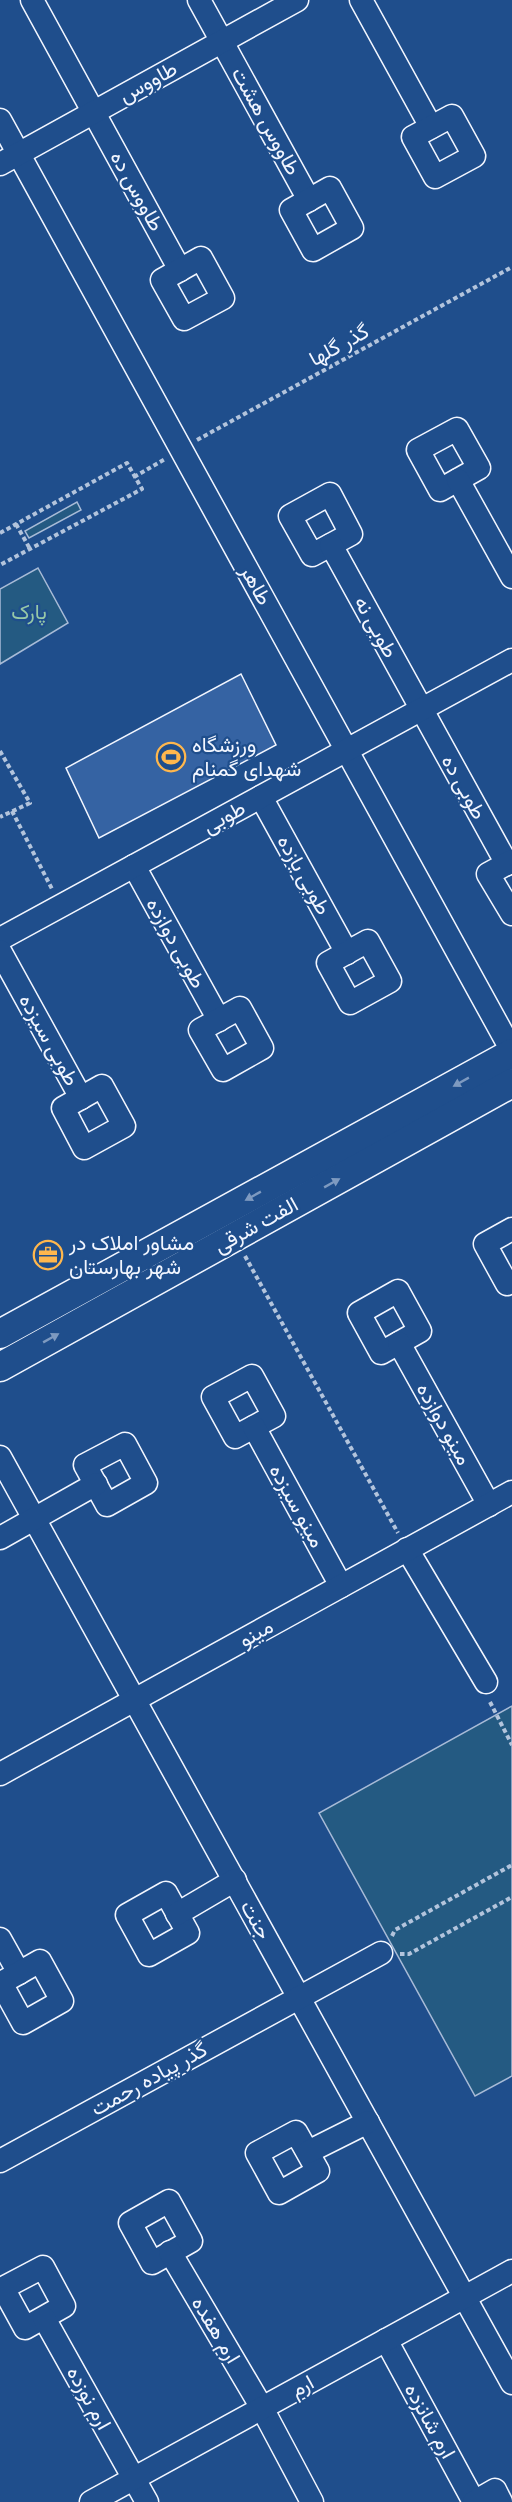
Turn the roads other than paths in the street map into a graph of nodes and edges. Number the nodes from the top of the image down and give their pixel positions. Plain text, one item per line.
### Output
1 (32, 0) edge
2 (199, 0) edge
3 (297, 0) edge
4 (361, 0) edge
5 (222, 41) junction
6 (93, 112) junction
7 (0, 120) edge
8 (431, 127) dead end
9 (9, 159) edge
10 (309, 200) dead end
11 (180, 270) dead end
12 (458, 480) dead end
13 (331, 545) dead end
14 (512, 577) edge
15 (512, 660) edge
16 (421, 709) junction
17 (346, 750) junction
18 (261, 797) junction
19 (509, 863) edge
20 (134, 866) junction
21 (512, 914) edge
22 (0, 939) edge
23 (0, 951) edge
24 (347, 953) dead end
25 (219, 1020) dead end
26 (512, 1052) edge
27 (512, 1083) edge
28 (81, 1098) dead end
29 (512, 1229) edge
30 (512, 1281) edge
31 (0, 1334) edge
32 (399, 1343) dead end
33 (0, 1367) edge
34 (254, 1427) dead end
35 (0, 1457) edge
36 (96, 1484) dead end
37 (512, 1492) edge
38 (489, 1504) junction
39 (34, 1518) junction
40 (0, 1538) edge
41 (407, 1550) junction
42 (341, 1586) junction
43 (486, 1682) road end
44 (135, 1700) junction
45 (0, 1774) edge
46 (235, 1881) junction
47 (177, 1914) dead end
48 (0, 1939) edge
49 (381, 1953) road end
50 (19, 1973) dead end
51 (299, 1997) junction
52 (368, 2122) junction
53 (308, 2152) dead end
54 (0, 2161) edge
55 (170, 2252) dead end
56 (512, 2271) edge
57 (465, 2297) junction
58 (44, 2318) dead end
59 (386, 2340) junction
60 (512, 2382) edge
61 (262, 2408) junction
62 (134, 2478) junction
63 (91, 2502) edge
64 (147, 2502) edge
65 (312, 2502) edge
66 (474, 2502) edge
67 (501, 2502) edge

1 - 6 street, طاووس ده
2 - 5 street, طاووس هشت
3 - 5 street, طاووس
4 - 8 street
5 - 6 street, طاووس
5 - 10 street, طاووس هشت
6 - 9 street, طاووس
6 - 11 street, طاووس ده
7 - 9 street, طاهر
9 - 17 street, طاهر
12 - 14 street
13 - 16 street, طوبی نه
15 - 16 street, طوبی
16 - 17 street, طوبی
16 - 19 street, طوبی ده
17 - 18 street, طوبی
17 - 26 street, طاهر
18 - 20 street, طوبی
18 - 24 street, طوبی یازده
19 - 21 street
20 - 22 street, طوبی
20 - 25 street, طوبی دوازده
23 - 28 street, طوبی سیزده
26 -> 31 main road, الفت شرقی
33 -> 27 main road, الفت شرقی
29 - 30 street
32 - 38 street, مینو دوازده
34 - 42 street, مینو سیزده
35 - 39 street, جنت
36 - 39 street
37 - 38 street, مینو
38 - 41 street, مینو
39 - 40 street
39 - 44 street, جنت
41 - 42 street, مینو
41 - 43 street
42 - 44 street, مینو
44 - 45 street, مینو
44 - 46 street, جنت
46 - 47 street
46 - 51 street, جنت
48 - 50 street
49 - 51 street, گذر پیاده رحمت
51 - 52 street, جنت
51 - 54 street, گذر پیاده رحمت
52 - 53 street
52 - 57 street, جنت
55 - 61 street, ارم هفده
56 - 57 street, ارم
57 - 59 street, ارم
57 - 60 street, جنت
58 - 62 street, ارم نوزده
59 - 61 street, ارم
59 - 66 street, ارم شانزده
61 - 62 street, ارم
61 - 65 street, ارم هفده
62 - 63 street, ارم
62 - 64 street, ارم نوزده
66 - 67 street

